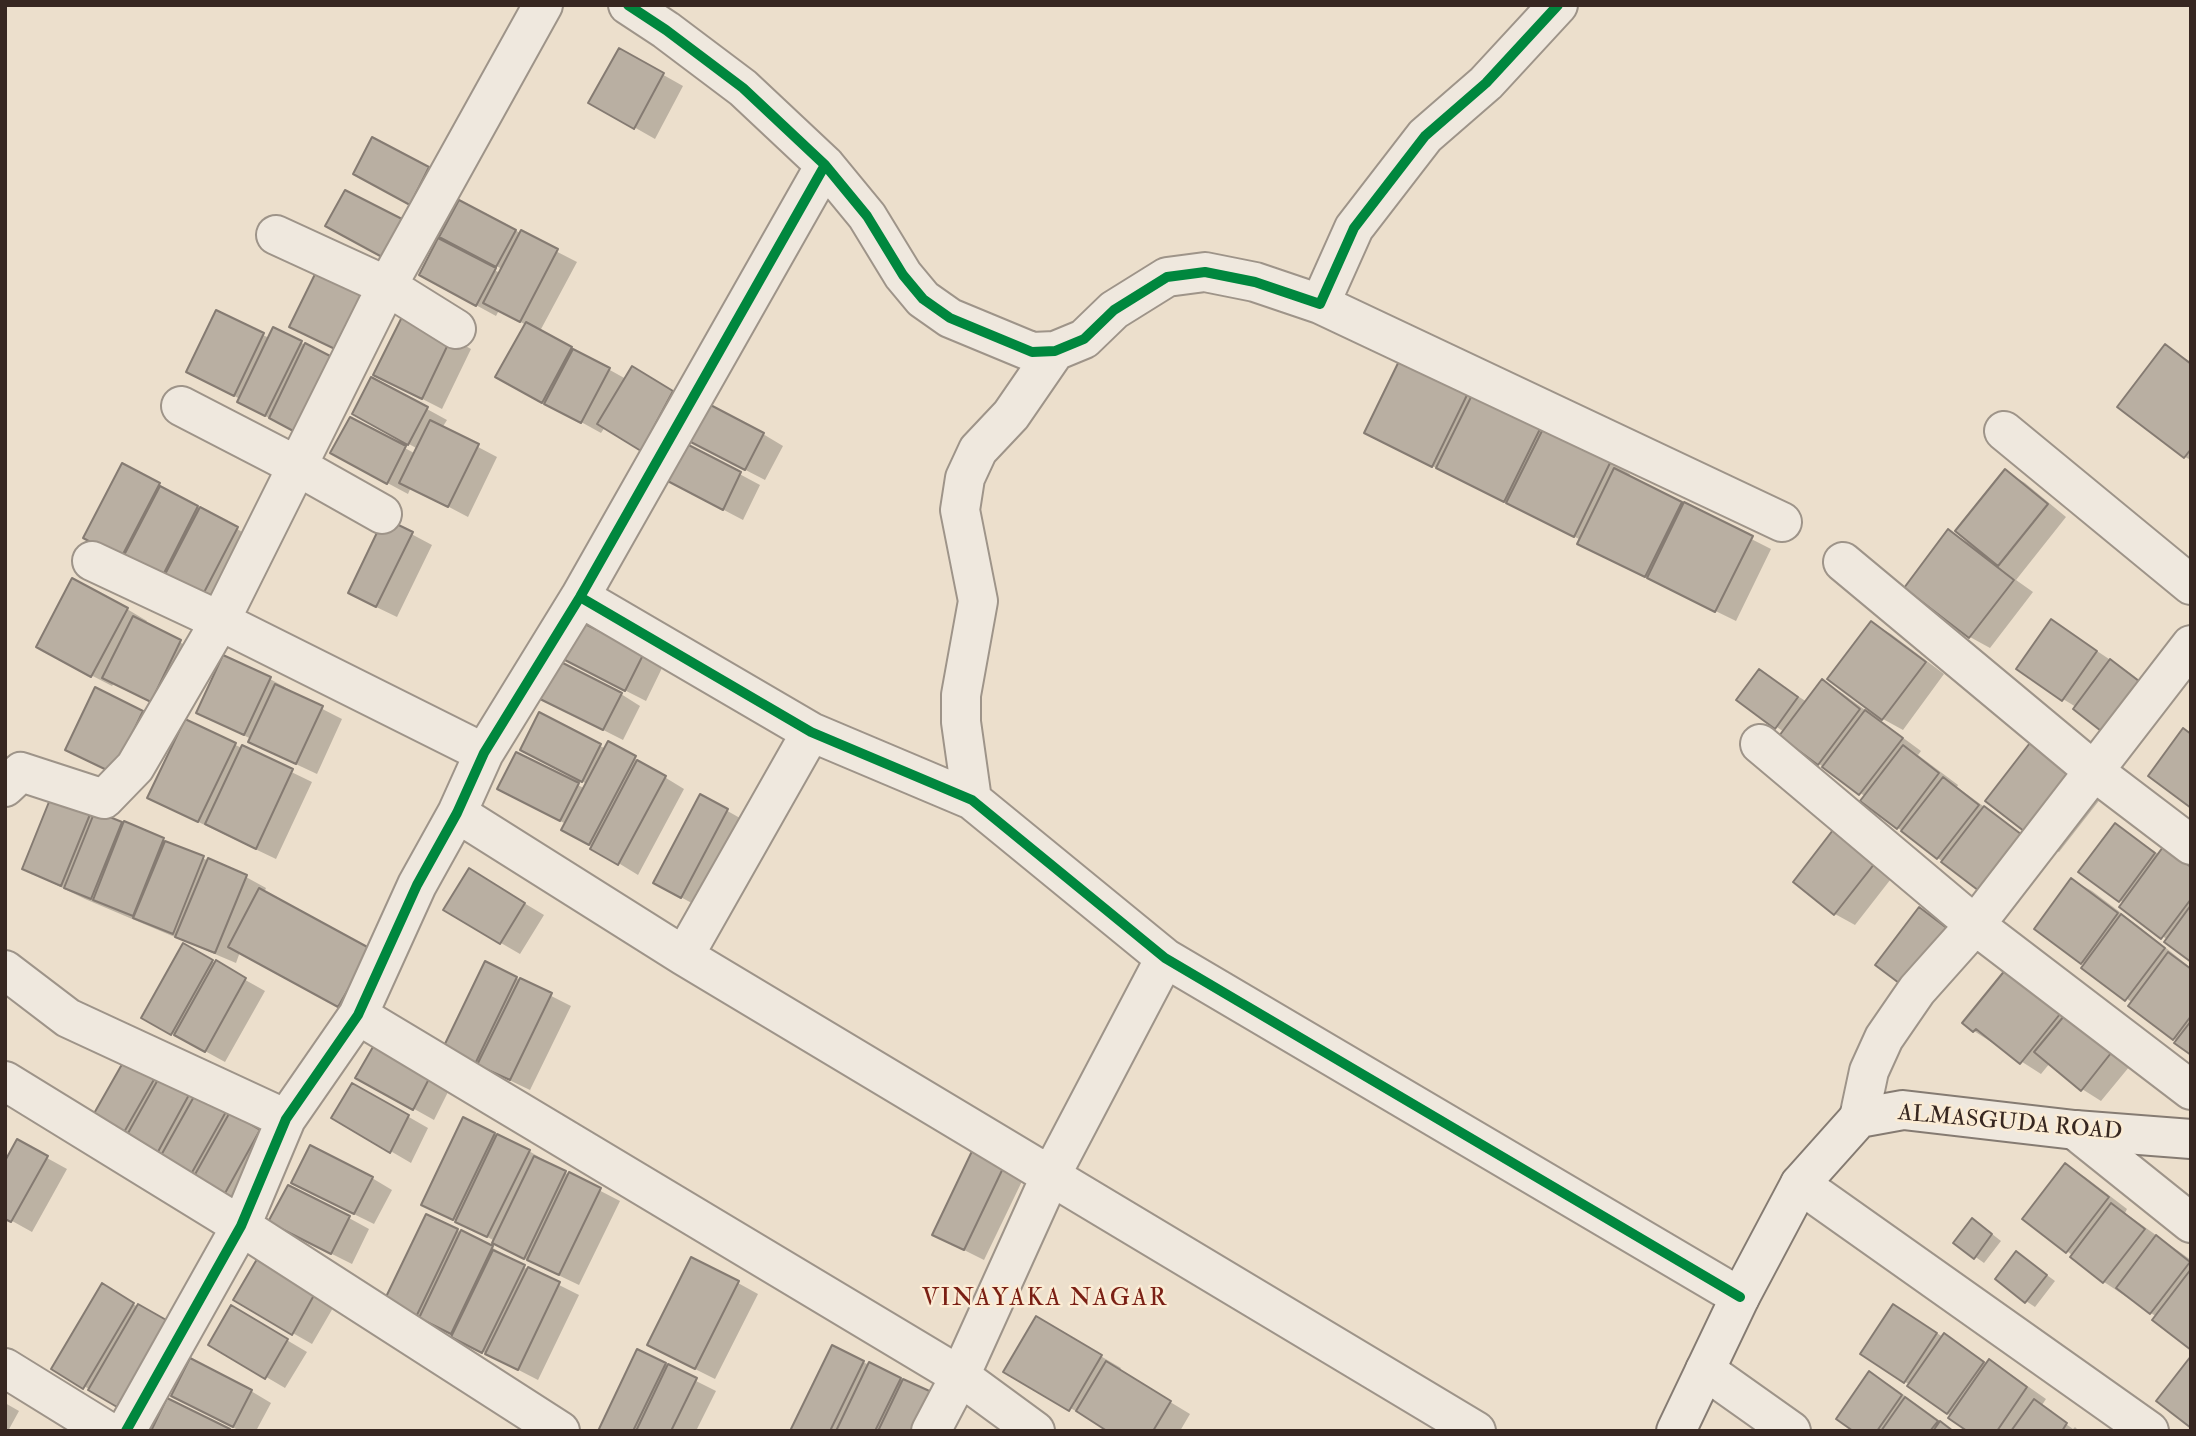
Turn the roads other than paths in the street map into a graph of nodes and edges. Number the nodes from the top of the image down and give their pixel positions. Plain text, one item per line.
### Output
1 (543, 5) edge
2 (628, 5) edge
3 (1558, 5) edge
4 (825, 165) junction
5 (276, 235) dead end
6 (387, 286) junction
7 (1320, 304) junction
8 (456, 329) dead end
9 (1055, 351) junction
10 (181, 406) dead end
11 (2004, 431) dead end
12 (297, 466) junction
13 (382, 514) dead end
14 (1782, 522) dead end
15 (92, 561) dead end
16 (1843, 562) dead end
17 (2191, 585) edge
18 (579, 597) junction
19 (220, 621) junction
20 (2191, 645) edge
21 (811, 732) junction
22 (1760, 744) dead end
23 (484, 753) junction
24 (2095, 772) junction
25 (5, 787) edge
26 (972, 800) junction
27 (457, 813) junction
28 (2191, 845) edge
29 (1975, 925) junction
30 (684, 956) junction
31 (1165, 958) junction
32 (5, 970) edge
33 (358, 1015) junction
34 (5, 1082) edge
35 (2191, 1090) edge
36 (1859, 1118) junction
37 (286, 1119) junction
38 (2075, 1130) junction
39 (2191, 1139) edge
40 (1051, 1175) junction
41 (1800, 1184) junction
42 (2191, 1223) edge
43 (241, 1226) junction
44 (1740, 1297) junction
45 (5, 1368) edge
46 (1705, 1370) junction
47 (960, 1376) junction
48 (107, 1431) edge
49 (126, 1431) edge
50 (560, 1431) edge
51 (931, 1431) edge
52 (1035, 1431) edge
53 (1476, 1431) edge
54 (1676, 1431) edge
55 (1791, 1431) edge
56 (2149, 1431) edge

1 - 6 street
2 - 4 street
3 - 7 street
4 - 9 street
4 - 18 street
5 - 6 street
6 - 8 street
6 - 12 street
7 - 9 street
7 - 14 street
9 - 26 street
10 - 12 street
11 - 17 street
12 - 13 street
12 - 19 street
15 - 19 street
16 - 24 street
18 - 21 street
18 - 23 street
19 - 23 street
19 - 25 street
20 - 24 street
21 - 26 street
21 - 30 street
22 - 29 street
23 - 27 street
24 - 28 street
24 - 29 street
26 - 31 street
27 - 30 street
27 - 33 street
29 - 35 street
29 - 36 street
30 - 40 street
31 - 40 street
31 - 44 street
32 - 37 street
33 - 37 street
33 - 47 street
34 - 43 street
36 - 38 street, ALMASGUDA ROAD
36 - 41 street
37 - 43 street
38 - 39 street, ALMASGUDA ROAD
38 - 42 street
40 - 47 street
40 - 53 street
41 - 44 street
41 - 56 street
43 - 49 street
43 - 50 street
44 - 46 street
45 - 48 street
46 - 54 street
46 - 55 street
47 - 51 street
47 - 52 street

